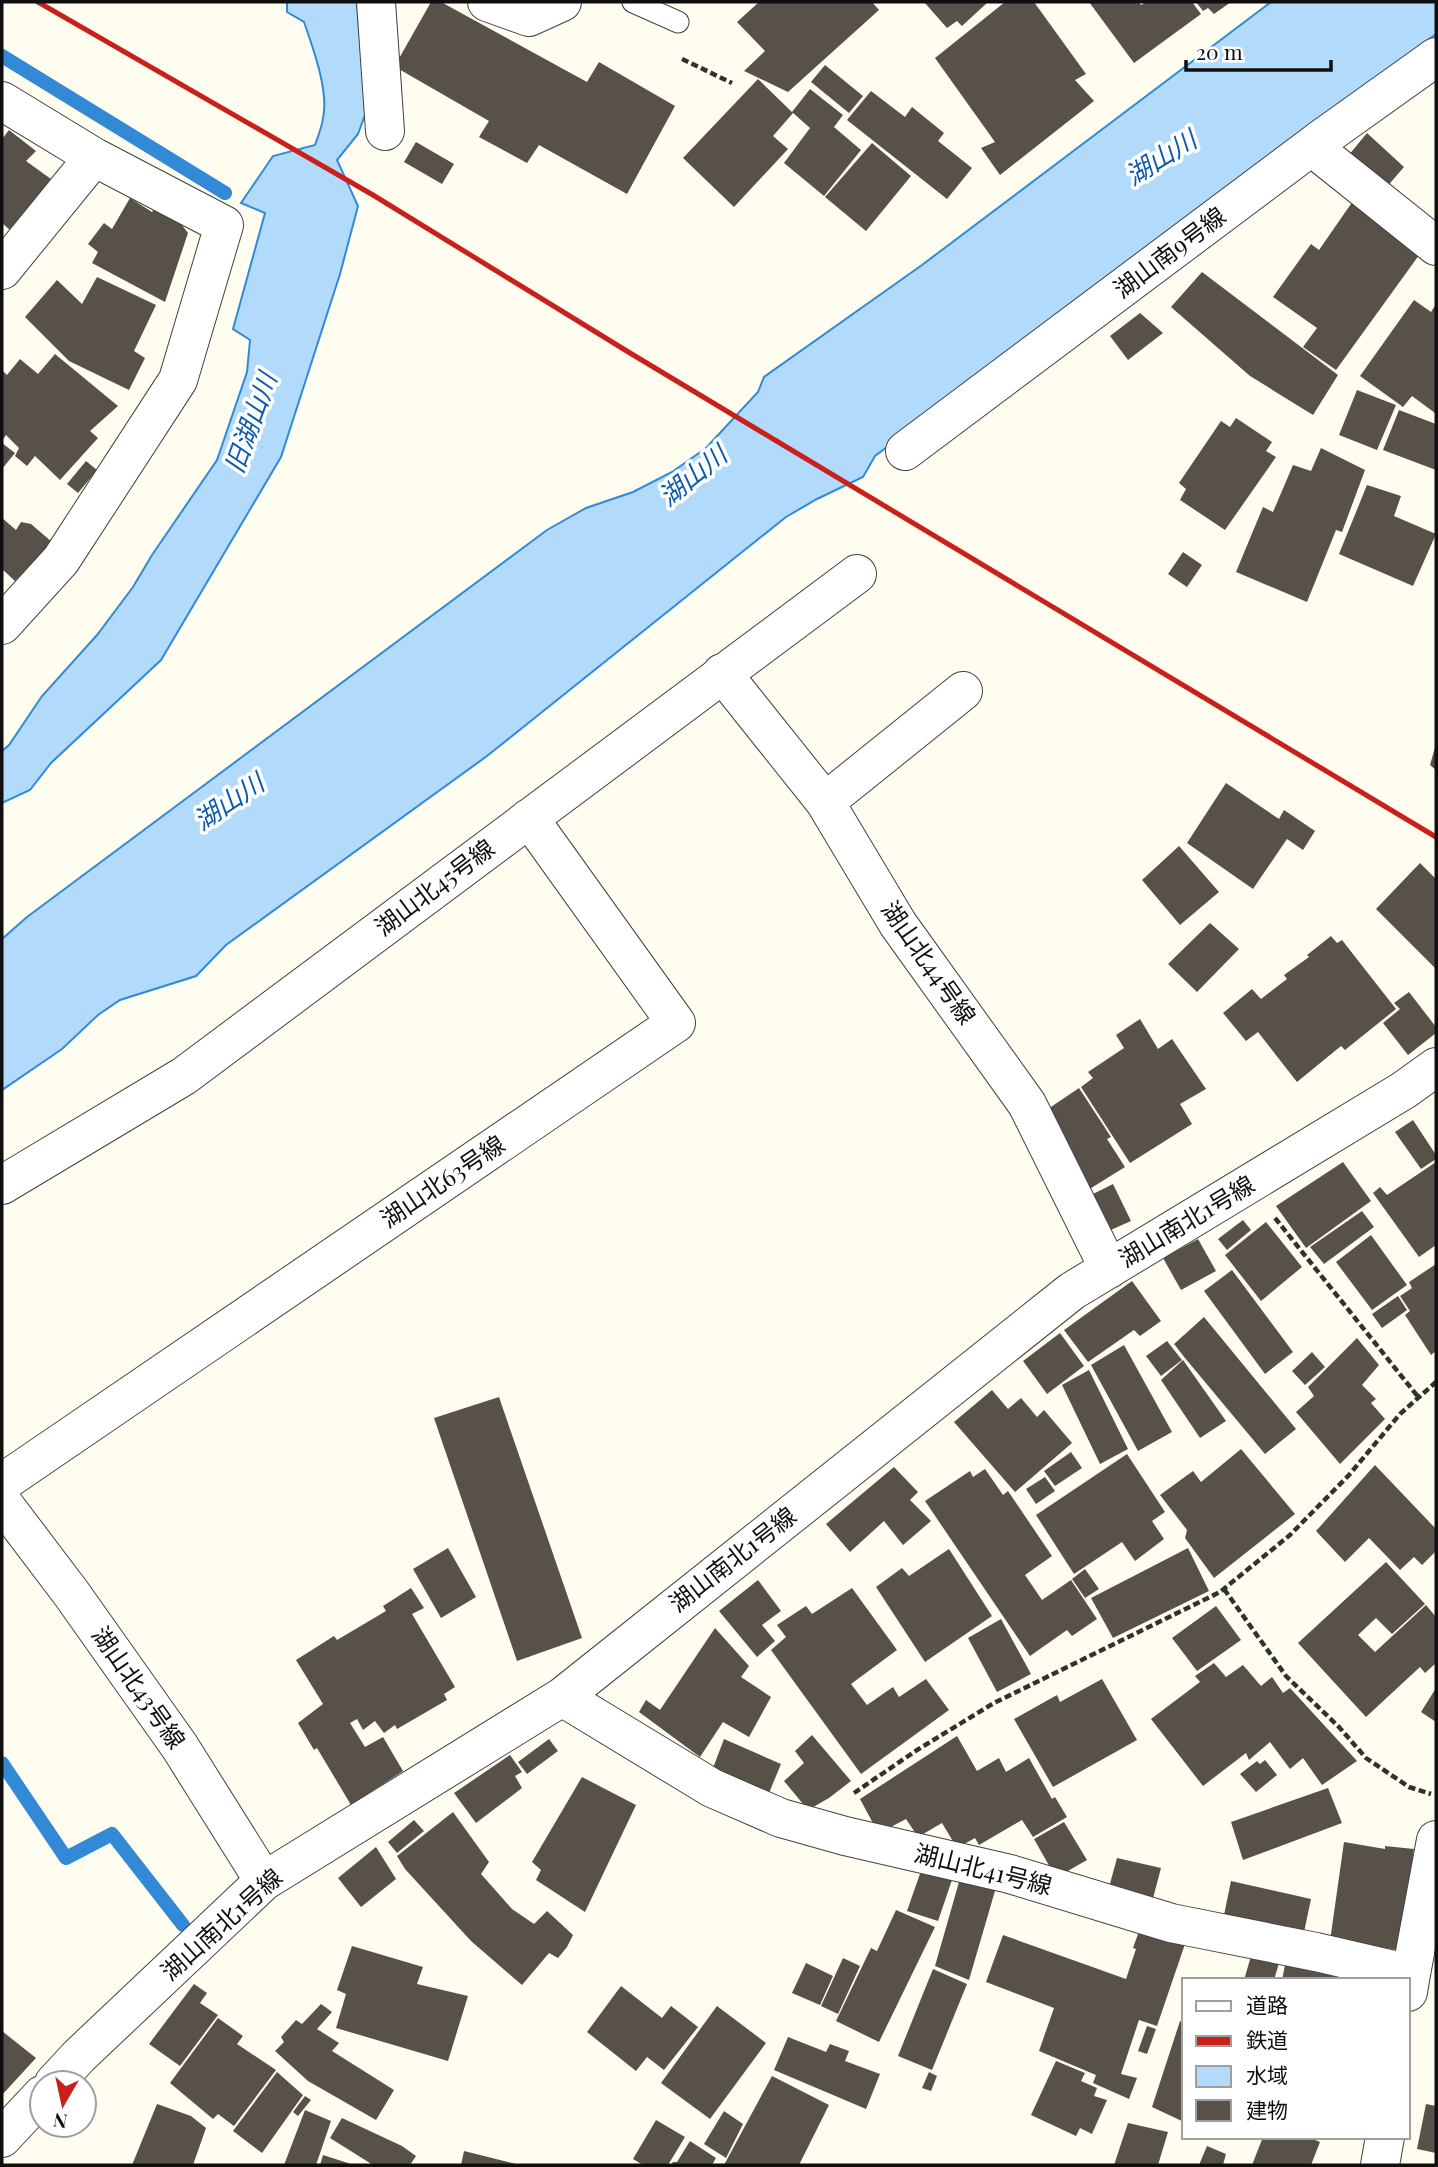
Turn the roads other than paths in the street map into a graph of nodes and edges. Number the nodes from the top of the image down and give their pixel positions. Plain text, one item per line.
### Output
1 (376, 2) edge
2 (487, 2) edge
3 (562, 2) edge
4 (633, 2) edge
5 (678, 22) dead end
6 (1436, 57) edge
7 (2, 101) edge
8 (385, 131) dead end
9 (1312, 147) junction
10 (93, 157) junction
11 (1436, 246) edge
12 (2, 270) edge
13 (905, 451) dead end
14 (857, 574) dead end
15 (2, 625) edge
16 (722, 673) junction
17 (963, 691) dead end
18 (825, 802) junction
19 (529, 818) junction
20 (1436, 1067) edge
21 (2, 1185) edge
22 (1110, 1269) junction
23 (2, 1483) edge
24 (2, 1502) edge
25 (562, 1697) junction
26 (1436, 1840) edge
27 (264, 1881) junction
28 (1395, 1978) edge
29 (1410, 1983) edge
30 (69, 2069) edge
31 (28, 2110) edge
32 (2, 2138) edge
33 (1385, 2139) edge
34 (1380, 2165) edge

1 - 8 street
2 - 3 street
4 - 5 lane
6 - 9 street, 湖山南9号線
7 - 10 street
9 - 11 street
9 - 13 street, 湖山南9号線
10 - 12 street
10 - 15 street
14 - 16 street, 湖山北45号線
16 - 18 street, 湖山北44号線
16 - 19 street, 湖山北45号線
17 - 18 street
18 - 22 street, 湖山北44号線
19 - 21 street, 湖山北45号線
19 - 23 street, 湖山北63号線
20 - 22 street, 湖山南北1号線
22 - 25 street, 湖山南北1号線
24 - 27 street, 湖山北43号線
25 - 27 street, 湖山南北1号線
25 - 28 street, 湖山北41号線
26 - 29 street
27 - 30 street, 湖山南北1号線
31 - 32 street
33 - 34 street

